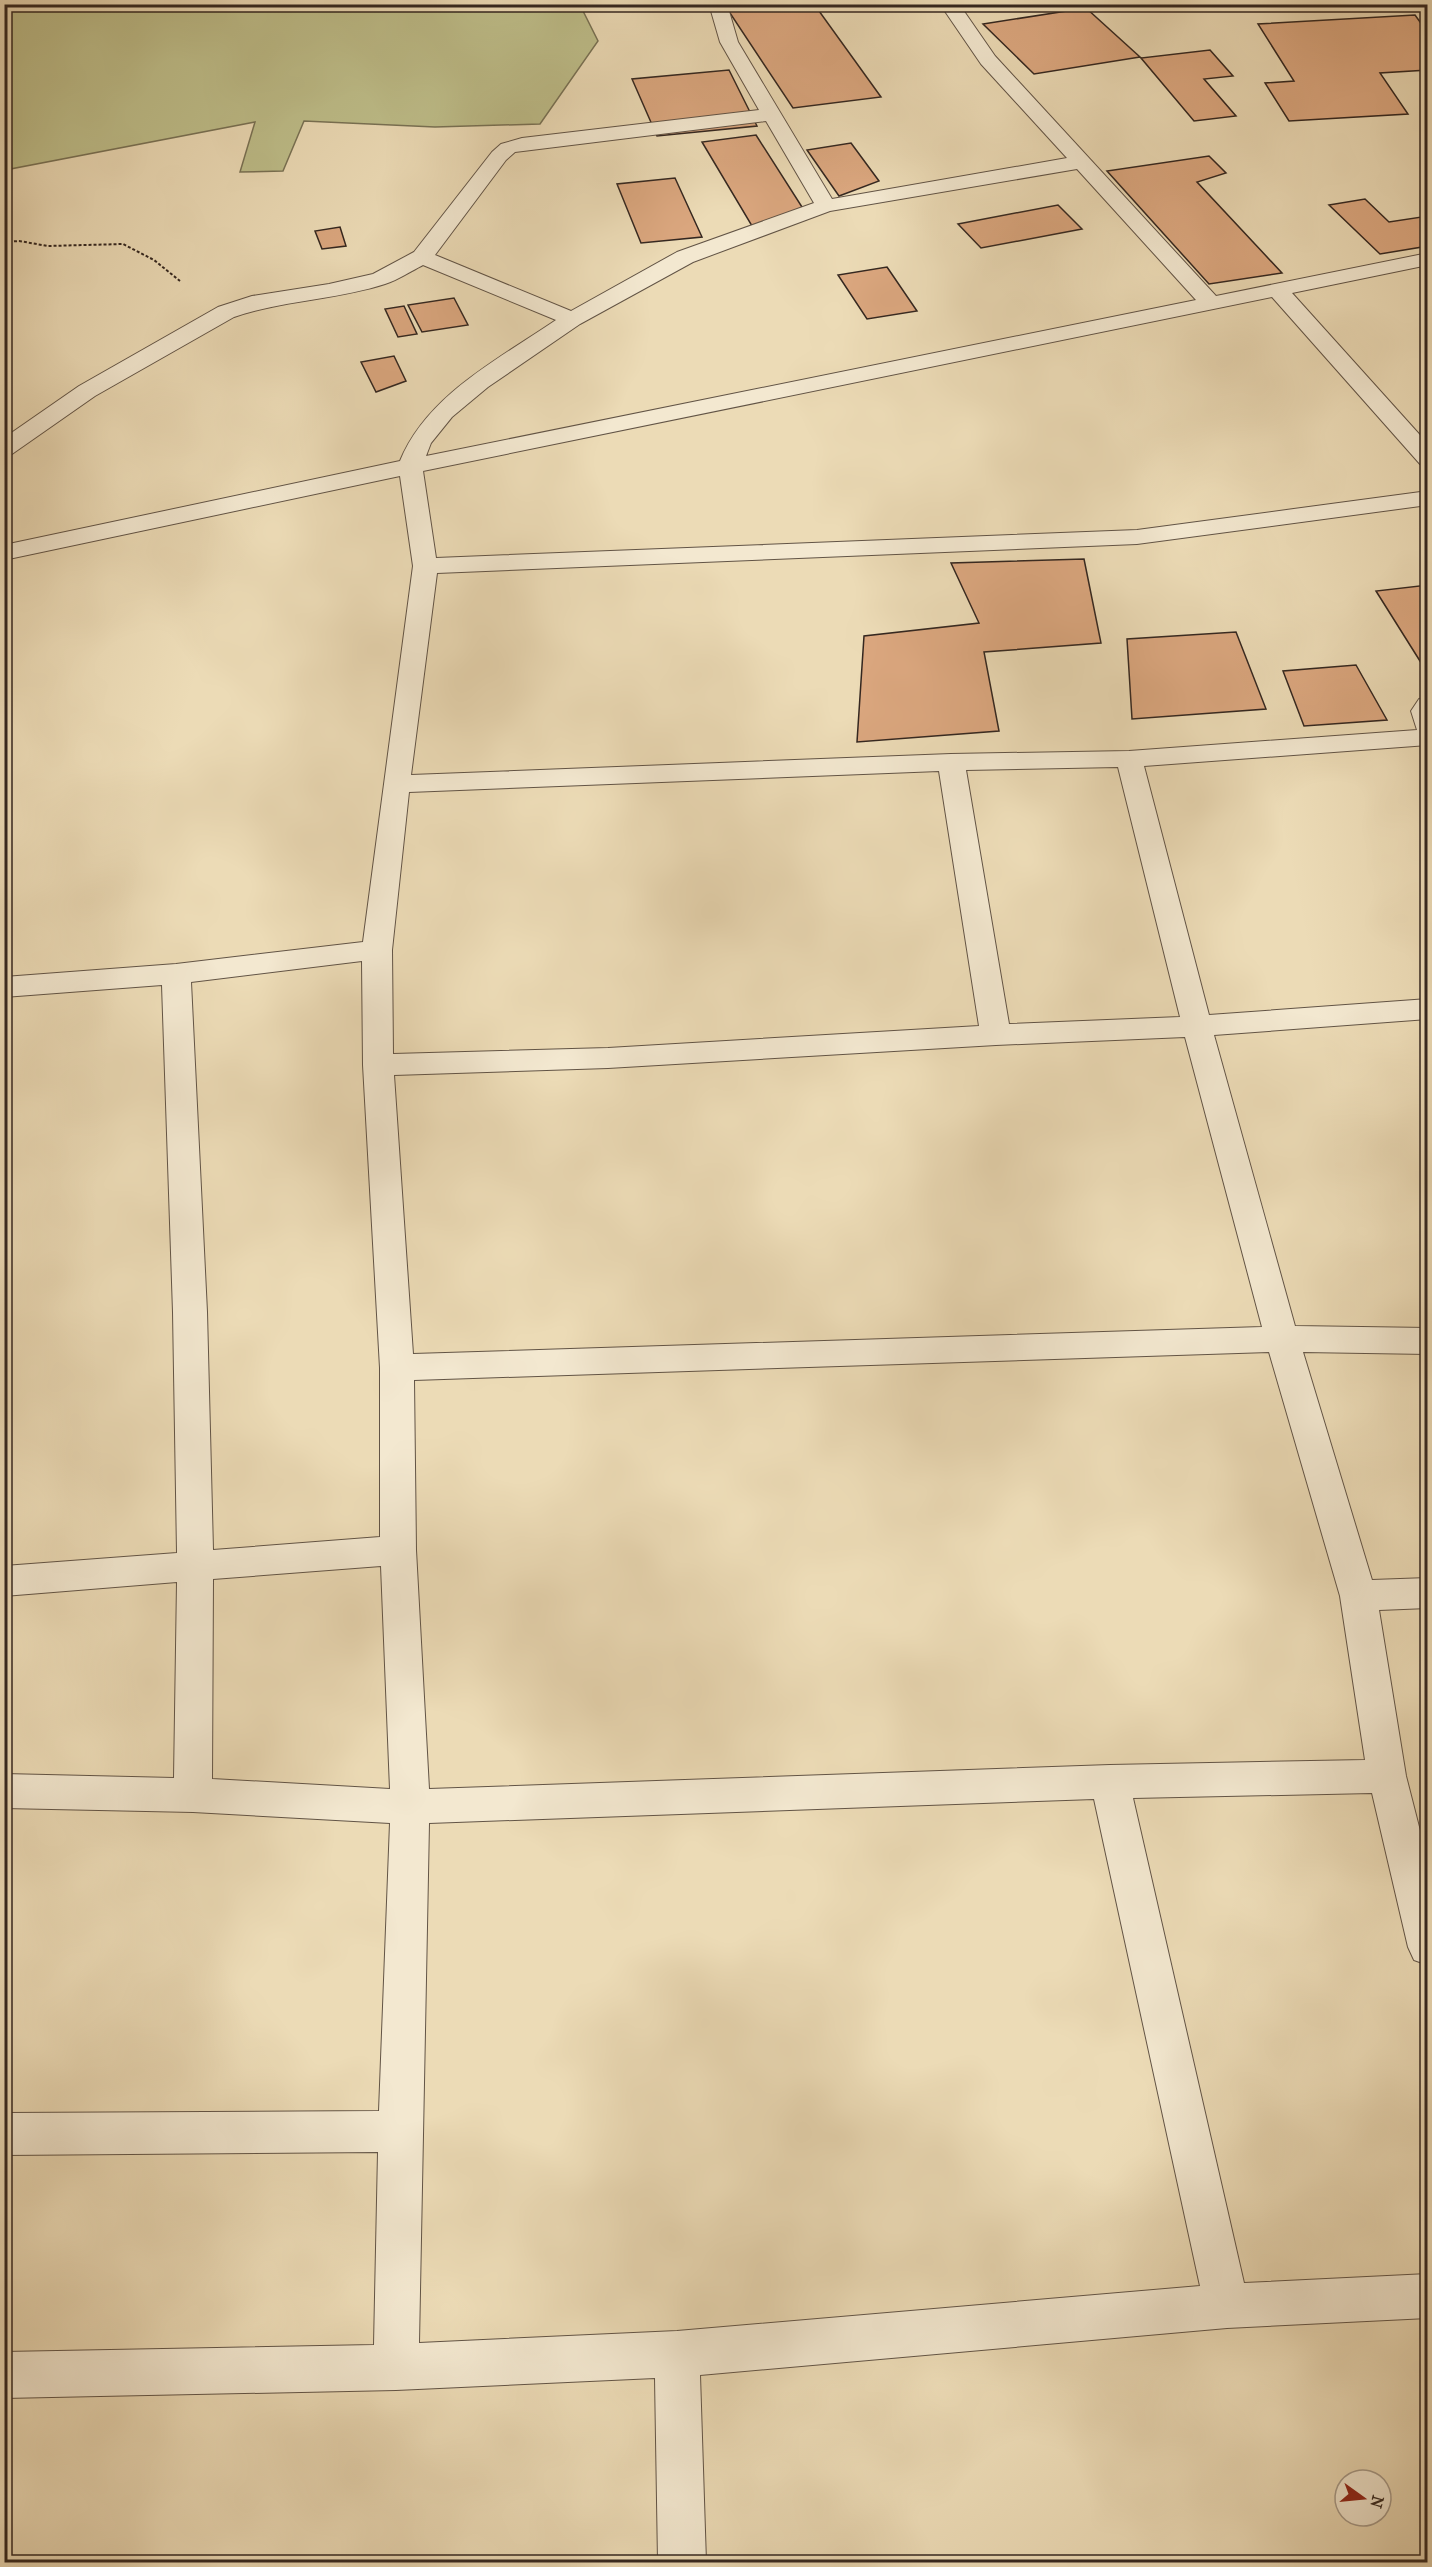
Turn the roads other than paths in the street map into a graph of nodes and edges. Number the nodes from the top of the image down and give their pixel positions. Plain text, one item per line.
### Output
1 (718, 4) edge
2 (949, 4) edge
3 (771, 114) junction
4 (1081, 162) junction
5 (826, 206) junction
6 (422, 257) junction
7 (1428, 260) edge
8 (1277, 290) junction
9 (1211, 303) junction
10 (572, 319) junction
11 (4, 449) edge
12 (1428, 459) edge
13 (410, 466) junction
14 (1428, 498) edge
15 (4, 553) edge
16 (425, 566) junction
17 (1428, 705) edge
18 (1428, 727) edge
19 (1428, 737) edge
20 (1129, 759) junction
21 (951, 762) junction
22 (396, 784) junction
23 (377, 950) junction
24 (176, 974) junction
25 (4, 987) edge
26 (1428, 1009) edge
27 (1197, 1026) junction
28 (996, 1035) junction
29 (378, 1065) junction
30 (1282, 1339) junction
31 (1428, 1341) edge
32 (397, 1368) junction
33 (398, 1550) junction
34 (195, 1565) junction
35 (4, 1581) edge
36 (1428, 1593) edge
37 (1359, 1596) junction
38 (1387, 1776) junction
39 (1110, 1782) junction
40 (4, 1791) edge
41 (193, 1795) junction
42 (410, 1807) junction
43 (1428, 1947) edge
44 (400, 2131) junction
45 (4, 2134) edge
46 (1428, 2296) edge
47 (1227, 2306) junction
48 (677, 2354) junction
49 (396, 2367) junction
50 (4, 2375) edge
51 (682, 2562) edge

1 - 3 street
2 - 4 street
3 - 5 street
3 - 6 street
4 - 5 street
4 - 9 street
5 - 10 street
6 - 10 street
6 - 11 street
7 - 8 street
8 - 9 street
8 - 12 street
9 - 13 street
10 - 13 street
13 - 15 street
13 - 16 street
14 - 16 street
16 - 22 street
17 - 18 street
19 - 20 street
20 - 21 street
20 - 27 street
21 - 22 street
21 - 28 street
22 - 23 street
23 - 24 street
23 - 29 street
24 - 25 street
24 - 34 street
26 - 27 street
27 - 28 street
27 - 30 street
28 - 29 street
29 - 32 street
30 - 31 street
30 - 32 street
30 - 37 street
32 - 33 street
33 - 34 street
33 - 42 street
34 - 35 street
34 - 41 street
36 - 37 street
37 - 38 street
38 - 39 street
38 - 43 street
39 - 42 street
39 - 47 street
40 - 41 street
41 - 42 street
42 - 44 street
44 - 45 street
44 - 49 street
46 - 47 street
47 - 48 street
48 - 49 street
48 - 51 street
49 - 50 street

